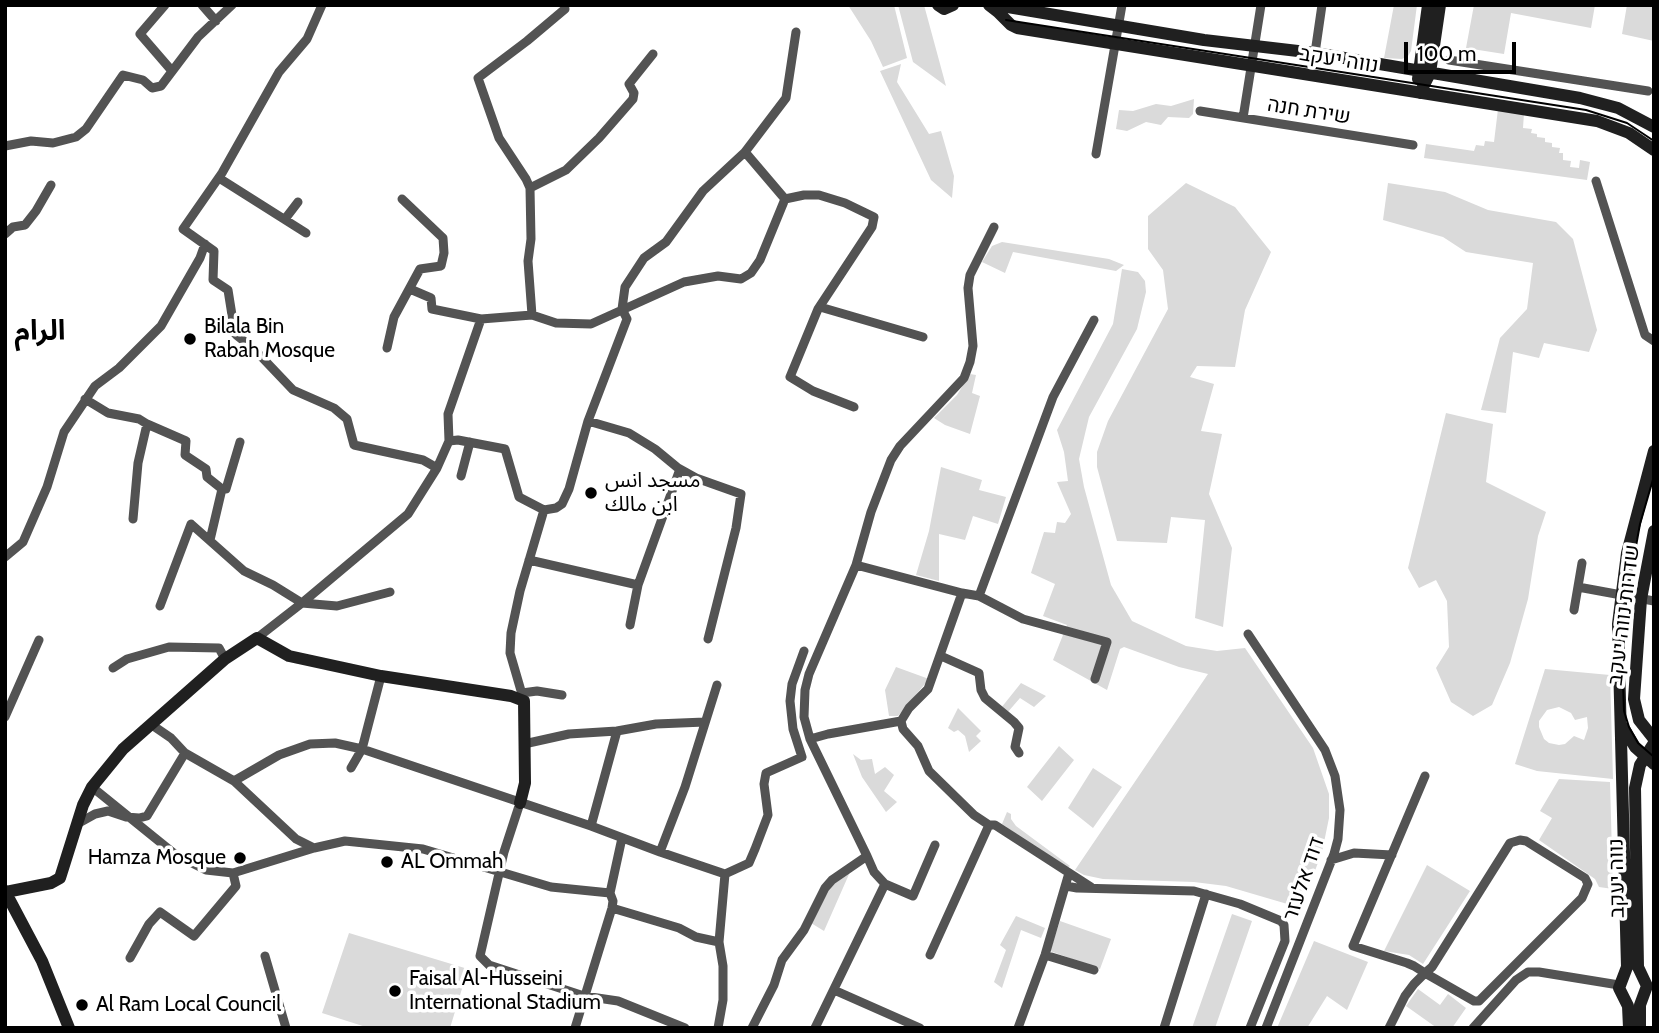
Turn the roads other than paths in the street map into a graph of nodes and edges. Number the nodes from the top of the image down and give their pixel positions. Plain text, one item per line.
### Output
1 (165, 5) edge
2 (202, 5) edge
3 (232, 5) edge
4 (322, 5) edge
5 (937, 5) edge
6 (953, 5) edge
7 (989, 5) edge
8 (996, 5) edge
9 (1122, 5) edge
10 (1261, 5) edge
11 (1322, 5) edge
12 (1428, 5) edge
13 (1440, 5) edge
14 (565, 9) dead end
15 (216, 21) junction
16 (1118, 24) junction
17 (796, 32) dead end
18 (1115, 44) junction
19 (1254, 45) junction
20 (1315, 53) junction
21 (653, 54) dead end
22 (1449, 60) dead end
23 (1251, 66) junction
24 (172, 71) junction
25 (1424, 72) junction
26 (1529, 72) junction
27 (1526, 90) junction
28 (1648, 90) dead end
29 (1420, 93) junction
30 (1200, 111) dead end
31 (1243, 118) junction
32 (1654, 127) edge
33 (1413, 145) dead end
34 (5, 146) edge
35 (1654, 150) edge
36 (745, 152) junction
37 (1096, 154) dead end
38 (219, 178) junction
39 (1596, 181) dead end
40 (51, 185) dead end
41 (530, 188) junction
42 (402, 199) dead end
43 (785, 199) junction
44 (298, 202) dead end
45 (285, 219) junction
46 (995, 228) dead end
47 (306, 233) dead end
48 (5, 234) edge
49 (205, 244) junction
50 (410, 289) junction
51 (820, 307) junction
52 (622, 309) junction
53 (532, 315) junction
54 (481, 319) junction
55 (1094, 320) dead end
56 (923, 337) dead end
57 (1654, 341) edge
58 (387, 348) dead end
59 (86, 399) junction
60 (854, 407) dead end
61 (588, 421) junction
62 (147, 424) junction
63 (449, 441) junction
64 (240, 442) dead end
65 (470, 442) junction
66 (1654, 451) edge
67 (437, 468) junction
68 (680, 469) junction
69 (461, 475) dead end
70 (222, 489) junction
71 (544, 510) junction
72 (132, 519) dead end
73 (1654, 531) edge
74 (210, 540) junction
75 (5, 557) edge
76 (529, 559) junction
77 (1582, 563) dead end
78 (856, 565) junction
79 (638, 585) junction
80 (1578, 587) junction
81 (390, 592) dead end
82 (962, 593) junction
83 (1620, 595) junction
84 (979, 596) junction
85 (1648, 600) edge
86 (302, 603) junction
87 (160, 606) dead end
88 (1574, 610) dead end
89 (630, 625) dead end
90 (1248, 634) dead end
91 (257, 638) junction
92 (708, 639) dead end
93 (39, 640) dead end
94 (804, 651) dead end
95 (941, 656) junction
96 (225, 659) junction
97 (113, 668) dead end
98 (381, 676) junction
99 (1095, 679) dead end
100 (717, 685) dead end
101 (562, 695) dead end
102 (523, 697) junction
103 (1619, 711) junction
104 (5, 717) edge
105 (901, 721) junction
106 (705, 722) junction
107 (152, 725) junction
108 (617, 731) junction
109 (810, 739) junction
110 (1654, 741) edge
111 (524, 744) junction
112 (362, 749) junction
113 (185, 753) junction
114 (1019, 753) dead end
115 (1648, 760) edge
116 (351, 768) dead end
117 (1425, 776) dead end
118 (1636, 778) joint
119 (234, 781) junction
120 (92, 788) junction
121 (1623, 797) junction
122 (520, 803) junction
123 (126, 817) junction
124 (77, 824) junction
125 (989, 825) junction
126 (591, 826) junction
127 (622, 838) junction
128 (935, 845) dead end
129 (314, 848) junction
130 (660, 852) junction
131 (1392, 855) junction
132 (867, 856) junction
133 (1331, 860) junction
134 (500, 872) junction
135 (233, 873) junction
136 (1069, 873) junction
137 (725, 874) junction
138 (885, 884) junction
139 (1066, 886) junction
140 (1091, 887) junction
141 (6, 892) edge
142 (610, 892) junction
143 (1206, 894) junction
144 (612, 908) junction
145 (719, 942) junction
146 (930, 955) dead end
147 (1045, 955) junction
148 (265, 956) dead end
149 (130, 958) dead end
150 (1094, 970) dead end
151 (1425, 973) junction
152 (1622, 980) junction
153 (1646, 988) edge
154 (834, 990) junction
155 (583, 996) junction
156 (1625, 999) junction
157 (69, 1028) edge
158 (286, 1028) edge
159 (575, 1028) edge
160 (685, 1028) edge
161 (718, 1028) edge
162 (752, 1028) edge
163 (815, 1028) edge
164 (920, 1028) edge
165 (1018, 1028) edge
166 (1164, 1028) edge
167 (1250, 1028) edge
168 (1266, 1028) edge
169 (1389, 1028) edge
170 (1473, 1028) edge
171 (1629, 1028) edge
172 (1640, 1028) edge

1 - 24 street
2 - 15 street
3 - 15 street
4 - 38 street
5 - 6 street
7 - 18 street
8 - 16 street
9 - 16 street
10 - 19 street
11 - 20 street
12 - 25 street
13 - 25 street
14 - 41 street
15 - 24 street
16 - 18 street
16 - 19 street
17 - 36 street
18 - 23 street
18 - 37 street
19 - 20 street, נווה יעקב
19 - 23 street
20 - 25 street
21 - 41 street
22 - 26 street
23 - 29 street, נווה יעקב
23 - 31 street
24 - 34 street
25 - 27 street
25 - 29 street
26 - 27 street
26 - 28 street
27 - 32 street
29 - 35 street
30 - 31 street, שירת חנה
31 - 33 street, שירת חנה
36 - 43 street
36 - 52 street
38 - 45 street
38 - 49 street
39 - 57 street
40 - 48 street
41 - 53 street
42 - 50 street
43 - 51 street
43 - 52 street
44 - 45 street
45 - 47 street
46 - 78 street
49 - 59 street
49 - 67 street
50 - 54 street
50 - 58 street
51 - 56 street
51 - 60 street
52 - 53 street
52 - 61 street
53 - 54 street
54 - 63 street
55 - 84 street
59 - 62 street
59 - 75 street
61 - 68 street
61 - 71 street
62 - 70 street
62 - 72 street
63 - 65 street
63 - 67 street
64 - 70 street
65 - 69 street
65 - 71 street
66 - 83 street, שדרות נווה יעקב
67 - 86 street
68 - 79 street
68 - 92 street
70 - 74 street
71 - 76 street
73 - 85 street, שדרות נווה יעקב
74 - 86 street
74 - 87 street
76 - 79 street
76 - 102 street
77 - 80 street
78 - 82 street
78 - 109 street
79 - 89 street
80 - 83 street
80 - 88 street
81 - 86 street
82 - 84 street
82 - 95 street
83 - 85 street
83 - 103 street, שדרות נווה יעקב
84 - 99 street
85 - 110 street, שדרות נווה יעקב
86 - 91 street
90 - 133 street, דוד אלעזר
91 - 96 street
91 - 98 street
93 - 104 street
94 - 137 street
95 - 105 street
95 - 114 street
96 - 97 street
96 - 107 street
98 - 102 street
98 - 112 street
100 - 106 street
101 - 102 street
102 - 111 street
103 - 115 street, שדרות נווה יעקב
103 - 121 street, שדרות נווה יעקב
105 - 109 street
105 - 125 street
106 - 108 street
106 - 130 street
107 - 113 street
107 - 120 street
108 - 111 street
108 - 126 street
109 - 132 street
110 - 115 street, שדרות נווה יעקב
111 - 122 street
112 - 116 street
112 - 119 street
112 - 122 street
113 - 119 street
113 - 123 street
115 - 118 street, שדרות נווה יעקב
115 - 121 street, שדרות נווה יעקב
117 - 131 street
118 - 153 street, נווה יעקב
119 - 129 street
120 - 123 street
120 - 124 street
121 - 152 street, נווה יעקב
122 - 126 street
122 - 134 street
123 - 124 street
123 - 135 street
124 - 141 street
125 - 136 street
125 - 146 street
126 - 127 street
127 - 130 street
127 - 142 street
128 - 138 street
129 - 134 street
129 - 135 street
130 - 137 street
131 - 133 street
131 - 151 street
132 - 138 street
132 - 162 street
133 - 168 street, דוד אלעזר
134 - 142 street
134 - 155 street
135 - 149 street
136 - 139 street
136 - 140 street
137 - 145 street
138 - 154 street
139 - 140 street
139 - 147 street
140 - 143 street
141 - 157 street
142 - 144 street
143 - 166 street
143 - 167 street
144 - 145 street
144 - 155 street
145 - 161 street
147 - 150 street
147 - 165 street
148 - 158 street
151 - 151 street
151 - 169 street
152 - 153 street
152 - 156 street
152 - 170 street
153 - 156 street
153 - 172 street
154 - 163 street
154 - 164 street
155 - 159 street
155 - 160 street
156 - 171 street

